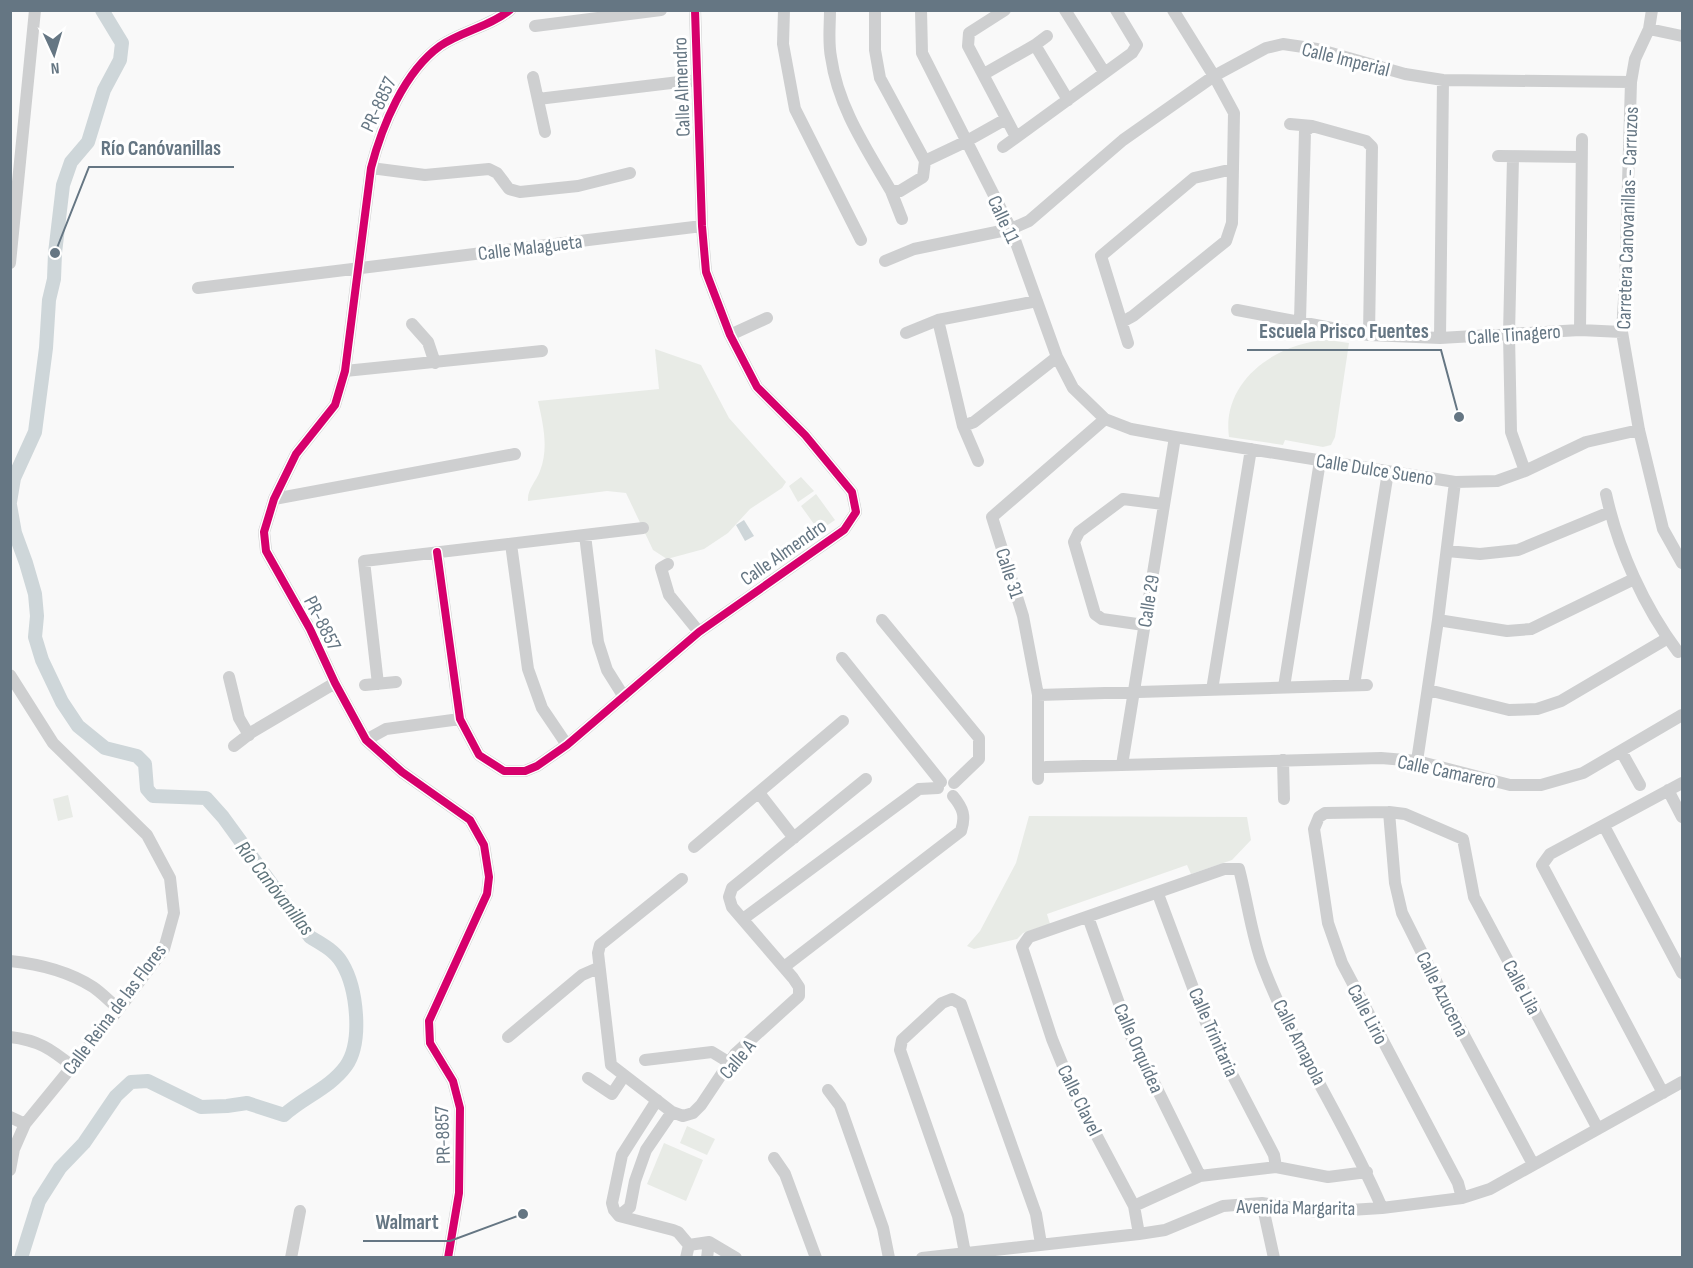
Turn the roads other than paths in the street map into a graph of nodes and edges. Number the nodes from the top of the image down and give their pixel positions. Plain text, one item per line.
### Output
1 (35, 10) edge
2 (510, 10) edge
3 (661, 10) edge
4 (695, 10) edge
5 (784, 10) edge
6 (830, 10) edge
7 (875, 10) edge
8 (921, 10) edge
9 (1005, 10) edge
10 (1065, 10) edge
11 (1116, 10) edge
12 (1173, 10) edge
13 (1652, 10) edge
14 (535, 26) dead end
15 (1649, 29) junction
16 (1047, 36) dead end
17 (1683, 36) edge
18 (1035, 45) junction
19 (1104, 72) junction
20 (984, 74) junction
21 (1214, 76) junction
22 (533, 77) dead end
23 (696, 80) junction
24 (1443, 80) junction
25 (1631, 82) junction
26 (538, 99) junction
27 (1068, 100) junction
28 (1006, 119) junction
29 (1290, 124) dead end
30 (1312, 126) junction
31 (545, 132) dead end
32 (1016, 137) junction
33 (1582, 139) dead end
34 (965, 142) junction
35 (1003, 147) dead end
36 (1498, 156) dead end
37 (1513, 157) junction
38 (1581, 157) junction
39 (925, 161) junction
40 (372, 168) junction
41 (1233, 169) junction
42 (630, 173) dead end
43 (891, 191) junction
44 (902, 219) dead end
45 (702, 226) junction
46 (1011, 229) junction
47 (861, 240) dead end
48 (885, 261) dead end
49 (10, 263) edge
50 (359, 268) junction
51 (198, 288) dead end
52 (1037, 301) junction
53 (1238, 310) dead end
54 (767, 318) dead end
55 (938, 320) junction
56 (1300, 321) junction
57 (1122, 322) junction
58 (412, 324) dead end
59 (1580, 330) junction
60 (1622, 332) junction
61 (906, 333) dead end
62 (730, 335) junction
63 (1369, 335) junction
64 (1509, 335) junction
65 (1440, 338) junction
66 (1128, 343) dead end
67 (542, 351) dead end
68 (1057, 357) junction
69 (435, 363) junction
70 (345, 371) junction
71 (1105, 419) junction
72 (963, 426) junction
73 (1638, 430) junction
74 (1175, 437) junction
75 (1251, 449) junction
76 (515, 454) dead end
77 (1320, 460) junction
78 (978, 461) dead end
79 (1525, 471) junction
80 (1388, 472) junction
81 (1455, 482) junction
82 (1606, 494) dead end
83 (274, 499) junction
84 (1163, 504) junction
85 (1610, 512) junction
86 (643, 528) dead end
87 (585, 535) junction
88 (511, 544) junction
89 (1447, 551) junction
90 (437, 552) junction
91 (1683, 563) edge
92 (668, 564) dead end
93 (1634, 579) junction
94 (882, 620) dead end
95 (1438, 620) junction
96 (1144, 626) junction
97 (699, 632) junction
98 (1668, 638) junction
99 (1677, 653) edge
100 (842, 658) dead end
101 (10, 675) edge
102 (229, 676) dead end
103 (396, 682) dead end
104 (335, 683) junction
105 (1354, 685) junction
106 (1367, 685) dead end
107 (1284, 687) junction
108 (1212, 690) junction
109 (1428, 690) junction
110 (1134, 692) junction
111 (1038, 695) junction
112 (624, 697) junction
113 (1683, 714) edge
114 (460, 719) junction
115 (843, 721) dead end
116 (249, 735) junction
117 (366, 740) junction
118 (234, 746) dead end
119 (567, 746) junction
120 (1620, 751) junction
121 (1283, 760) junction
122 (1417, 761) junction
123 (1122, 765) junction
124 (1046, 767) dead end
125 (866, 779) dead end
126 (1038, 779) dead end
127 (1683, 783) edge
128 (939, 785) junction
129 (1640, 785) dead end
130 (953, 789) junction
131 (1668, 790) junction
132 (759, 793) junction
133 (1284, 799) dead end
134 (1389, 812) junction
135 (1683, 817) edge
136 (1604, 825) junction
137 (794, 838) junction
138 (694, 847) dead end
139 (682, 879) dead end
140 (1158, 894) junction
141 (1088, 917) junction
142 (743, 919) junction
143 (10, 961) edge
144 (784, 967) junction
145 (598, 968) junction
146 (1683, 973) edge
147 (119, 1009) junction
148 (10, 1037) edge
149 (508, 1037) dead end
150 (645, 1060) dead end
151 (730, 1063) junction
152 (72, 1066) junction
153 (624, 1076) junction
154 (588, 1078) dead end
155 (1683, 1082) edge
156 (828, 1090) dead end
157 (1662, 1093) junction
158 (657, 1100) junction
159 (672, 1112) junction
160 (10, 1117) edge
161 (25, 1124) junction
162 (1598, 1129) junction
163 (774, 1158) dead end
164 (1533, 1164) junction
165 (1276, 1167) junction
166 (10, 1170) edge
167 (1367, 1172) junction
168 (1200, 1176) junction
169 (1462, 1198) junction
170 (1262, 1203) junction
171 (1134, 1206) junction
172 (1382, 1208) junction
173 (300, 1211) dead end
174 (619, 1216) junction
175 (1139, 1234) junction
176 (709, 1242) junction
177 (1041, 1244) junction
178 (689, 1245) junction
179 (965, 1253) junction
180 (291, 1257) edge
181 (448, 1257) edge
182 (686, 1257) edge
183 (707, 1257) edge
184 (736, 1257) edge
185 (816, 1257) edge
186 (889, 1257) edge
187 (922, 1257) edge
188 (1274, 1257) edge

1 - 49 street
2 - 40 street, PR-8857 / PR-8857
3 - 14 street
4 - 23 street, Calle Almendro
5 - 47 street
6 - 43 street
7 - 39 street
8 - 34 street, Calle 11
9 - 20 street
10 - 19 street
11 - 19 street
12 - 21 street
13 - 15 street, Carretera Canovanillas - Carruzos
15 - 17 street
15 - 25 street, Carretera Canovanillas - Carruzos
16 - 18 street
18 - 20 street
18 - 27 street
19 - 27 street
20 - 28 street
21 - 24 street, Calle Imperial
21 - 41 street
21 - 46 street, Calle Imperial
22 - 26 street
23 - 26 street
23 - 45 street, Calle Almendro
24 - 25 street, Calle Imperial
24 - 65 street
25 - 60 street, Carretera Canovanillas - Carruzos
26 - 31 street
27 - 32 street
28 - 32 street
28 - 34 street
29 - 30 street
30 - 56 street
30 - 63 street
32 - 35 street
33 - 38 street
34 - 39 street
34 - 46 street, Calle 11
36 - 37 street
37 - 38 street
37 - 64 street
38 - 59 street
39 - 43 street
40 - 42 street
40 - 50 street, PR-8857
41 - 57 street
41 - 57 street
43 - 44 street
45 - 50 street, Calle Malagueta
45 - 62 street, Calle Almendro
46 - 48 street, Calle Imperial
46 - 52 street, Calle 11
50 - 51 street, Calle Malagueta
50 - 70 street, PR-8857
52 - 55 street
52 - 68 street, Calle 11
53 - 56 street, Calle Tinagero
54 - 62 street
55 - 61 street
55 - 72 street
56 - 63 street, Calle Tinagero
57 - 66 street
58 - 69 street
59 - 60 street, Calle Tinagero
59 - 64 street, Calle Tinagero
60 - 73 street, Carretera Canovanillas - Carruzos
62 - 97 street, Calle Almendro
63 - 65 street, Calle Tinagero
64 - 65 street, Calle Tinagero
64 - 79 street
67 - 69 street
68 - 71 street, Calle 11
68 - 72 street
69 - 70 street
70 - 83 street, PR-8857
71 - 74 street, Calle Dulce Sueno
71 - 111 street, Calle 31
72 - 78 street
73 - 79 street, Calle Dulce Sueno
73 - 91 street, Carretera Canovanillas - Carruzos
74 - 75 street, Calle Dulce Sueno
74 - 84 street, Calle 29
75 - 77 street, Calle Dulce Sueno
75 - 108 street
76 - 83 street
77 - 80 street, Calle Dulce Sueno
77 - 107 street
79 - 81 street, Calle Dulce Sueno
80 - 81 street, Calle Dulce Sueno
80 - 105 street
81 - 89 street
82 - 85 street
83 - 104 street, PR-8857
84 - 96 street, Calle 29
84 - 96 street
85 - 89 street
85 - 93 street
86 - 87 street
87 - 88 street
87 - 112 street
88 - 90 street
88 - 119 street
89 - 95 street
90 - 103 street
90 - 114 street, Calle Almendro
92 - 97 street
93 - 95 street
93 - 98 street
94 - 130 street
95 - 109 street
96 - 110 street, Calle 29
97 - 112 street, Calle Almendro
98 - 99 street
98 - 109 street
100 - 128 street
101 - 147 street, Calle Reina de las Flores
102 - 116 street
104 - 116 street
104 - 117 street, PR-8857
105 - 106 street
105 - 107 street
107 - 108 street
108 - 110 street
109 - 122 street
110 - 111 street
110 - 123 street, Calle 29
111 - 126 street, Calle 31
112 - 119 street, Calle Almendro
113 - 120 street, Calle Camarero
114 - 117 street
114 - 119 street, Calle Almendro
115 - 132 street
116 - 118 street
117 - 181 street, PR-8857
120 - 122 street, Calle Camarero
120 - 129 street
121 - 122 street, Calle Camarero
121 - 123 street, Calle Camarero
121 - 133 street
123 - 124 street, Calle Camarero
125 - 137 street, Calle A
127 - 131 street
128 - 130 street
128 - 142 street
130 - 144 street
131 - 135 street
131 - 136 street
132 - 137 street
132 - 138 street
134 - 162 street, Calle Lila
134 - 164 street, Calle Azucena
134 - 169 street, Calle Lirio
136 - 146 street
136 - 157 street
137 - 142 street, Calle A
139 - 145 street
140 - 141 street
140 - 165 street, Calle Trinitaria
140 - 167 street, Calle Amapola
141 - 168 street, Calle Orquídea
141 - 171 street, Calle Clavel
142 - 144 street, Calle A
143 - 147 street
144 - 151 street, Calle A
145 - 149 street
145 - 153 street
147 - 152 street, Calle Reina de las Flores
148 - 152 street
150 - 151 street
151 - 159 street, Calle A
152 - 161 street, Calle Reina de las Flores
153 - 154 street
153 - 158 street
155 - 157 street, Avenida Margarita
156 - 186 street
157 - 162 street, Avenida Margarita
158 - 159 street
158 - 174 street
159 - 174 street
160 - 161 street
161 - 166 street, Calle Reina de las Flores
162 - 164 street, Avenida Margarita
163 - 185 street
164 - 169 street, Avenida Margarita
165 - 167 street
165 - 168 street
167 - 172 street, Calle Amapola
168 - 171 street
169 - 172 street, Avenida Margarita
170 - 172 street, Avenida Margarita
170 - 175 street, Avenida Margarita
170 - 188 street
171 - 175 street, Calle Clavel
173 - 180 street
174 - 178 street
175 - 177 street, Avenida Margarita
176 - 178 street
176 - 183 street
176 - 184 street
177 - 179 street, Avenida Margarita
177 - 179 street
178 - 182 street
179 - 187 street, Avenida Margarita

